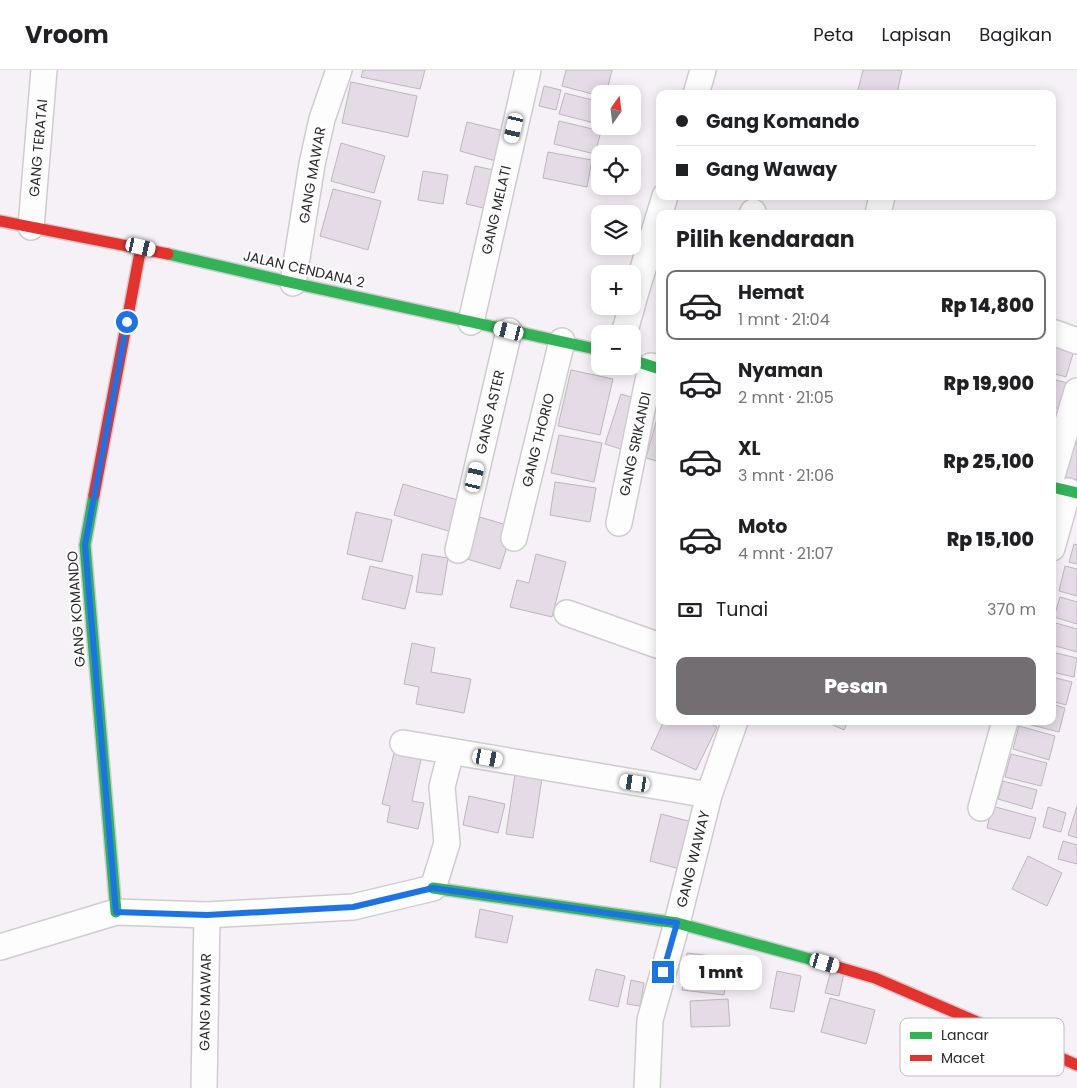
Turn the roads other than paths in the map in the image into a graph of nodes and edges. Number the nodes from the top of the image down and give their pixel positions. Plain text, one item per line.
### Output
1 (44, 70) edge
2 (339, 70) edge
3 (528, 70) edge
4 (703, 70) edge
5 (697, 90) edge
6 (0, 221) edge
7 (656, 226) edge
8 (31, 227) junction
9 (141, 247) junction
10 (641, 276) edge
11 (293, 283) junction
12 (471, 322) junction
13 (509, 331) junction
14 (1056, 333) edge
15 (562, 341) junction
16 (1077, 341) edge
17 (591, 348) edge
18 (648, 365) edge
19 (1077, 391) edge
20 (1063, 486) edge
21 (619, 522) dead end
22 (1056, 525) edge
23 (514, 538) dead end
24 (458, 550) dead end
25 (567, 613) dead end
26 (656, 645) edge
27 (734, 725) edge
28 (1004, 725) edge
29 (403, 743) dead end
30 (451, 752) junction
31 (709, 795) junction
32 (981, 808) dead end
33 (433, 888) junction
34 (116, 912) junction
35 (207, 915) junction
36 (677, 923) junction
37 (0, 947) edge
38 (968, 1018) edge
39 (1064, 1059) edge
40 (1077, 1065) edge
41 (204, 1088) edge
42 (646, 1088) edge

1 - 8 street, GANG TERATAI
2 - 11 street, GANG MAWAR
3 - 12 street, GANG MELATI
4 - 5 street
6 - 8 street, JALAN CENDANA 2
7 - 10 street
8 - 9 street, JALAN CENDANA 2
9 - 11 street, JALAN CENDANA 2
9 - 34 street, GANG KOMANDO
11 - 12 street, JALAN CENDANA 2
12 - 13 street, JALAN CENDANA 2
13 - 15 street, JALAN CENDANA 2
13 - 24 street, GANG ASTER
14 - 16 street
15 - 17 street, JALAN CENDANA 2
15 - 23 street, GANG THORIO
18 - 21 street, GANG SRIKANDI
19 - 20 street
20 - 22 street
25 - 26 street
27 - 31 street, GANG WAWAY
28 - 32 street
29 - 30 street
30 - 31 street
30 - 33 street
31 - 36 street, GANG WAWAY
33 - 35 street
33 - 36 street
34 - 35 street
34 - 37 street
35 - 41 street, GANG MAWAR
36 - 38 street
36 - 42 street, GANG WAWAY
39 - 40 street

